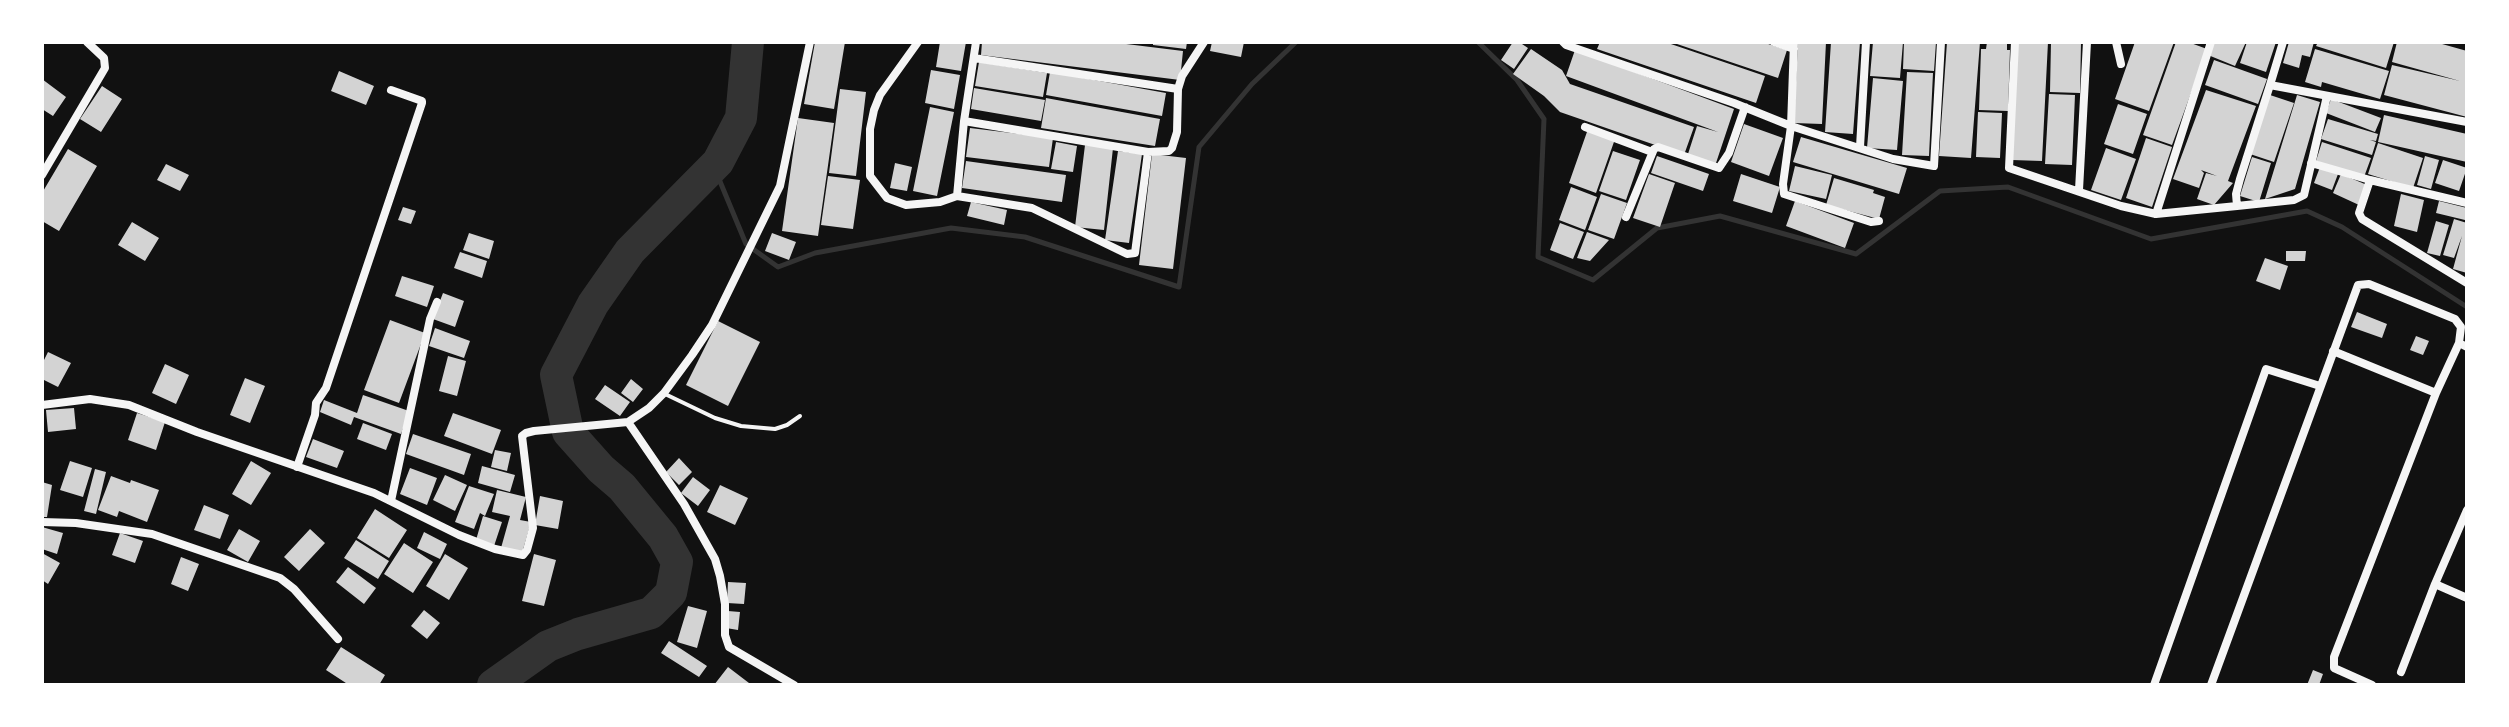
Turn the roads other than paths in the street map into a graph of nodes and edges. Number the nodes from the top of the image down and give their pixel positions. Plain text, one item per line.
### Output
1 (87, 42) edge
2 (810, 42) edge
3 (918, 42) edge
4 (976, 42) edge
5 (1204, 42) edge
6 (1563, 42) edge
7 (1774, 42) edge
8 (1866, 42) edge
9 (1941, 42) edge
10 (2015, 42) edge
11 (2087, 42) edge
12 (2116, 42) edge
13 (2199, 42) edge
14 (2283, 42) edge
15 (2210, 44) edge
16 (1794, 45) edge
17 (974, 58) junction
18 (2121, 64) dead end
19 (2270, 85) junction
20 (1178, 89) junction
21 (391, 90) dead end
22 (2327, 96) junction
23 (1745, 107) junction
24 (964, 121) junction
25 (2467, 122) edge
26 (1791, 126) junction
27 (1585, 127) dead end
28 (1860, 147) junction
29 (1148, 152) junction
30 (1652, 152) junction
31 (2311, 163) junction
32 (42, 175) edge
33 (2370, 180) junction
34 (2079, 190) junction
35 (957, 196) junction
36 (2467, 203) edge
37 (2237, 206) junction
38 (2156, 214) junction
39 (1626, 217) dead end
40 (1879, 221) dead end
41 (2467, 283) edge
42 (437, 302) dead end
43 (2463, 345) edge
44 (2333, 351) junction
45 (2320, 386) junction
46 (664, 393) junction
47 (2436, 393) junction
48 (42, 405) edge
49 (800, 416) dead end
50 (628, 422) junction
51 (297, 467) junction
52 (391, 501) junction
53 (2467, 510) edge
54 (42, 522) edge
55 (2435, 584) junction
56 (2467, 598) edge
57 (338, 639) dead end
58 (2401, 672) dead end
59 (794, 685) edge
60 (2154, 685) edge
61 (2211, 685) edge
62 (2372, 685) edge

1 - 32 street
2 - 46 street
3 - 35 street
4 - 17 street
5 - 20 street
6 - 23 street
7 - 16 street
8 - 28 street
9 - 28 street
10 - 34 street
11 - 34 street
12 - 18 street
13 - 15 street
14 - 19 street
15 - 38 street
16 - 26 street
17 - 20 street
17 - 24 street
19 - 22 street
19 - 37 street
20 - 29 street
21 - 51 street
22 - 25 street
22 - 31 street
23 - 26 street
23 - 30 street
24 - 29 street
24 - 35 street
26 - 28 street
26 - 40 street
27 - 30 street
29 - 35 street
30 - 39 street
31 - 33 street
31 - 37 street
33 - 36 street
33 - 41 street
34 - 38 street
37 - 38 street
42 - 52 street
43 - 44 street
43 - 47 street
44 - 45 street
44 - 47 street
45 - 60 street
45 - 61 street
46 - 49 lane
46 - 50 street
47 - 62 street
48 - 51 street
50 - 52 street
50 - 59 street
51 - 52 street
53 - 55 street
54 - 57 street
55 - 56 street
55 - 58 street

